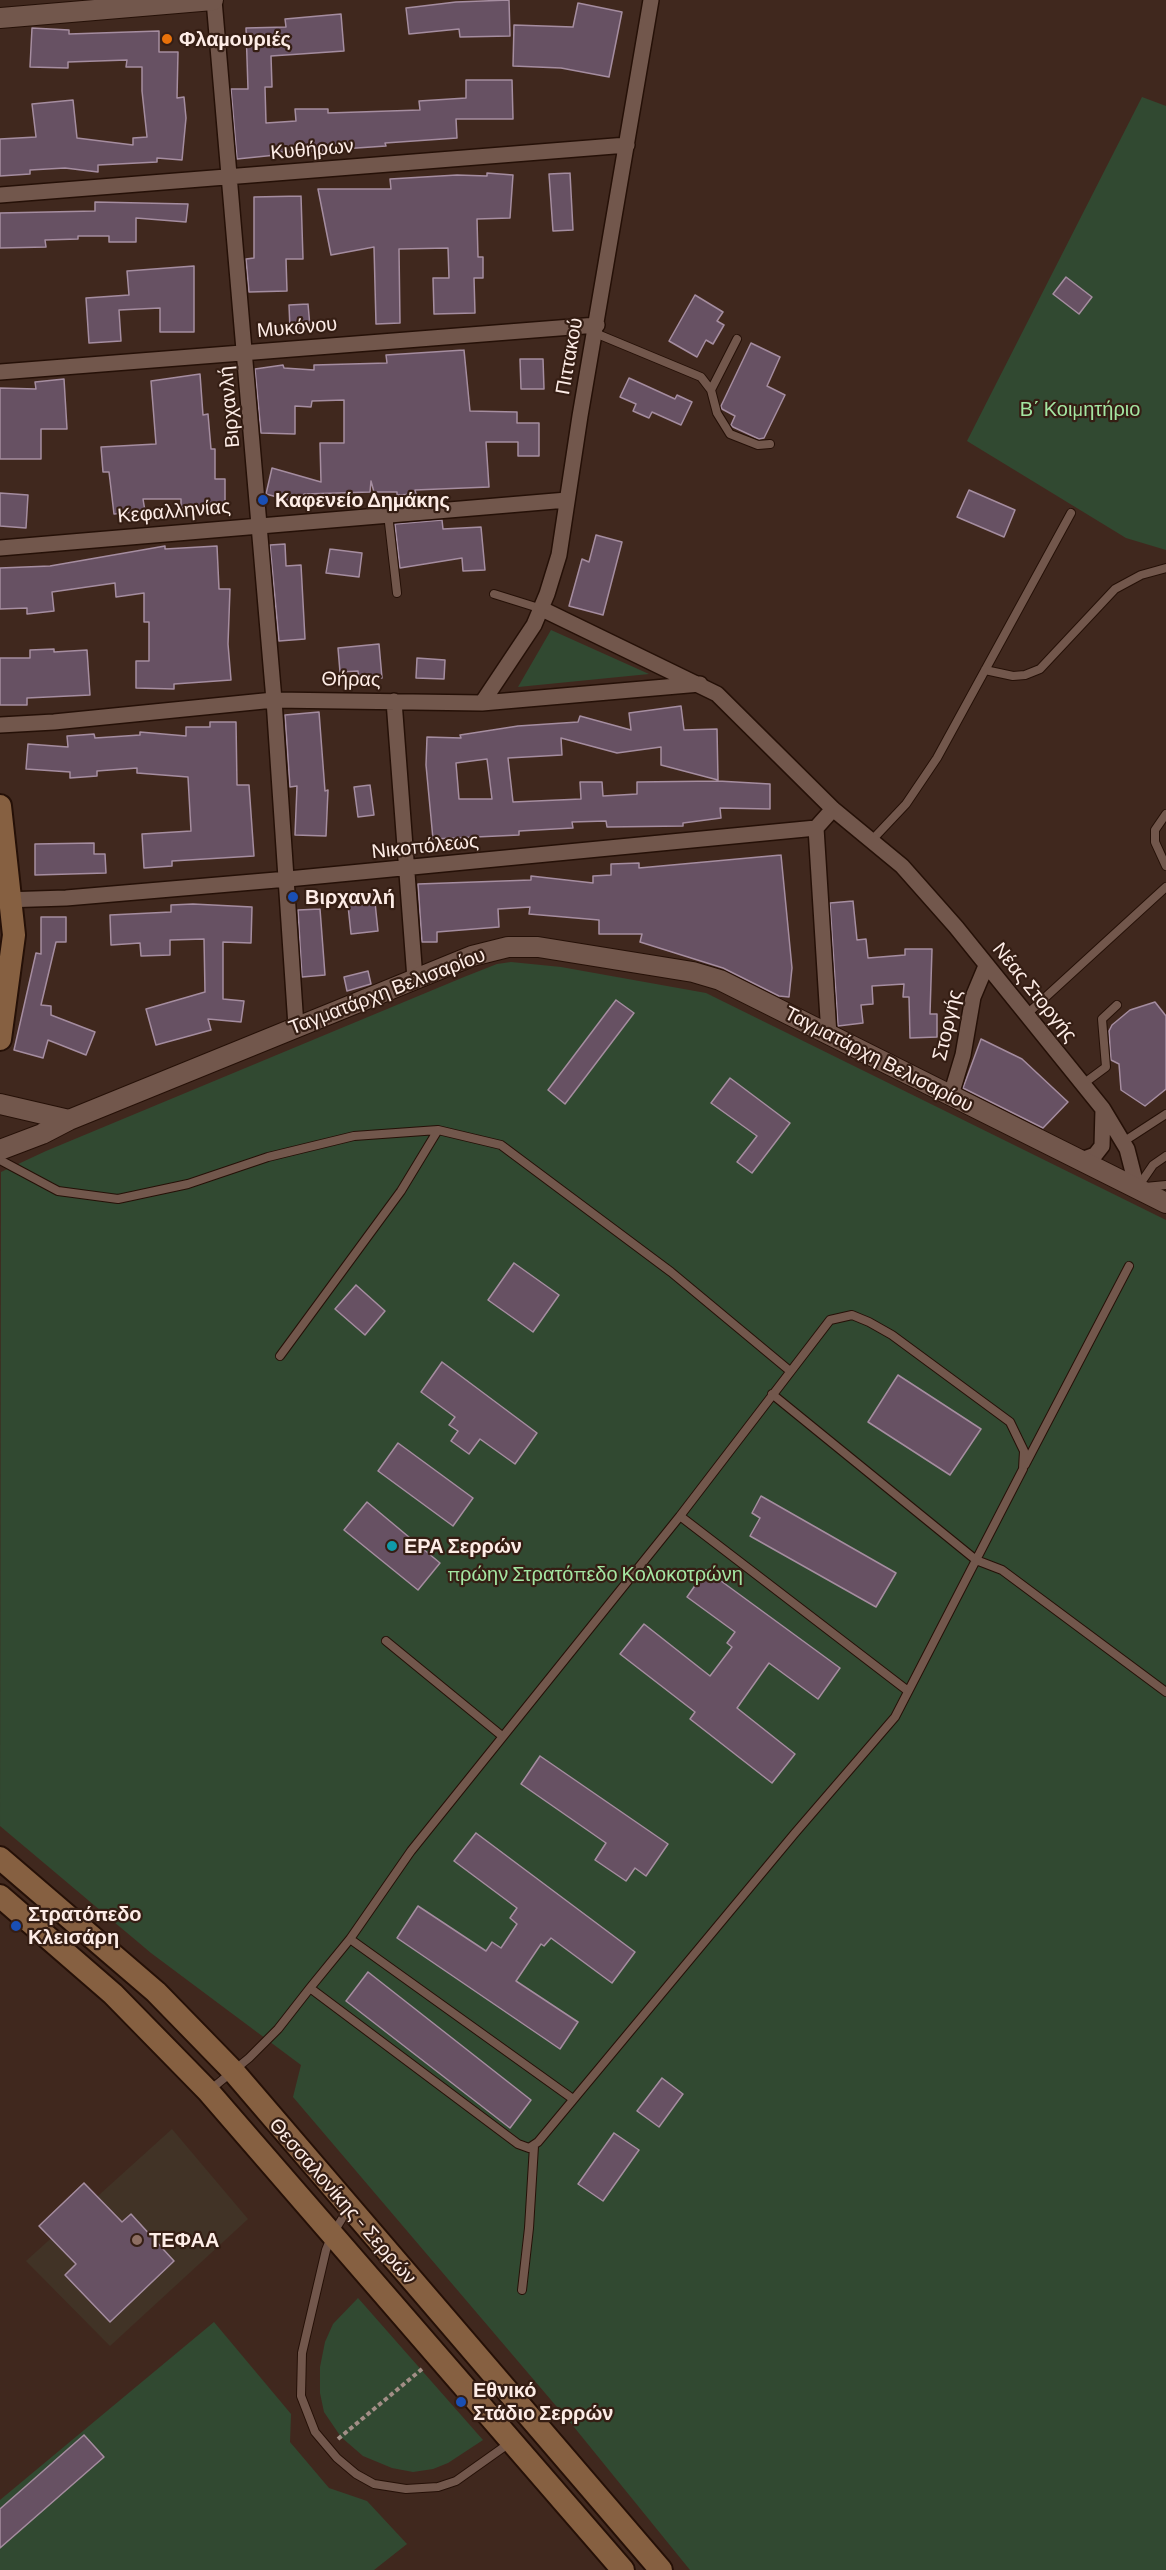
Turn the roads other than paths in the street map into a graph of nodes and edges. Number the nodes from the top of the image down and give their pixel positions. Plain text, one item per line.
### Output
1 (213, 0) edge
2 (651, 0) edge
3 (83, 6) edge
4 (0, 18) edge
5 (627, 145) junction
6 (230, 177) junction
7 (0, 195) edge
8 (596, 329) junction
9 (737, 339) dead end
10 (246, 352) junction
11 (0, 372) edge
12 (711, 390) junction
13 (770, 444) dead end
14 (567, 500) junction
15 (1071, 513) dead end
16 (388, 514) junction
17 (259, 525) junction
18 (0, 548) edge
19 (1166, 568) edge
20 (397, 593) dead end
21 (494, 594) dead end
22 (542, 609) junction
23 (985, 670) junction
24 (702, 684) junction
25 (274, 700) junction
26 (394, 701) junction
27 (482, 703) junction
28 (0, 725) edge
29 (0, 806) edge
30 (833, 809) junction
31 (1166, 814) edge
32 (816, 828) junction
33 (872, 840) junction
34 (1166, 866) edge
35 (406, 869) junction
36 (288, 879) junction
37 (1166, 887) edge
38 (6, 900) edge
39 (986, 966) junction
40 (415, 979) junction
41 (1118, 1005) dead end
42 (1026, 1015) junction
43 (296, 1026) junction
44 (829, 1035) junction
45 (0, 1039) edge
46 (1083, 1084) junction
47 (951, 1095) junction
48 (0, 1104) edge
49 (1103, 1109) junction
50 (1166, 1114) edge
51 (69, 1120) junction
52 (438, 1130) junction
53 (1123, 1142) junction
54 (0, 1150) edge
55 (1071, 1155) junction
56 (1166, 1156) edge
57 (0, 1160) edge
58 (1166, 1185) edge
59 (1137, 1188) junction
60 (1166, 1203) edge
61 (1129, 1266) dead end
62 (280, 1356) dead end
63 (790, 1371) junction
64 (772, 1394) junction
65 (1023, 1469) junction
66 (680, 1516) junction
67 (976, 1560) junction
68 (386, 1641) dead end
69 (908, 1691) junction
70 (1166, 1692) edge
71 (502, 1736) junction
72 (0, 1858) edge
73 (0, 1896) edge
74 (350, 1939) junction
75 (310, 1988) junction
76 (233, 2071) junction
77 (208, 2091) junction
78 (573, 2099) junction
79 (534, 2146) junction
80 (349, 2207) junction
81 (332, 2235) junction
82 (522, 2290) dead end
83 (512, 2441) junction
84 (623, 2570) edge
85 (661, 2570) edge

1 - 3 street
1 - 6 street, Βιρχανλή
2 - 5 street, Πιττακού
3 - 4 street
5 - 6 street, Κυθήρων
5 - 8 street, Πιττακού
6 - 7 street, Κυθήρων
6 - 10 street, Βιρχανλή
8 - 10 street, Μυκόνου
8 - 12 lane
8 - 14 street, Πιττακού
9 - 12 lane
10 - 11 street, Μυκόνου
10 - 17 street, Βιρχανλή
12 - 13 lane
14 - 16 street, Κεφαλληνίας
14 - 22 street, Πιττακού
15 - 23 lane
16 - 17 street, Κεφαλληνίας
16 - 20 lane
17 - 18 street, Κεφαλληνίας
17 - 25 street, Βιρχανλή
19 - 23 lane
21 - 22 lane
22 - 24 street, Νέας Στοργής
22 - 27 street, Πιττακού
23 - 33 lane
24 - 27 street, Θήρας
24 - 30 street, Νέας Στοργής
25 - 26 street, Θήρας
25 - 28 street, Θήρας
25 - 36 street, Βιρχανλή
26 - 27 street, Θήρας
26 - 35 street
29 - 38 main road
30 - 32 street
30 - 33 street, Νέας Στοργής
31 - 34 lane
32 - 35 street, Νικοπόλεως
32 - 44 street
33 - 39 street, Νέας Στοργής
35 - 36 street, Νικοπόλεως
35 - 40 street
36 - 38 street, Νικοπόλεως
36 - 43 street, Βιρχανλή
37 - 42 lane
38 - 45 main road
39 - 42 street, Νέας Στοργής
39 - 47 street, Στοργής
40 - 43 street, Ταγματάρχη Βελισαρίου
40 - 44 street, Ταγματάρχη Βελισαρίου
41 - 46 lane
42 - 46 street, Νέας Στοργής
43 - 51 street, Ταγματάρχη Βελισαρίου
44 - 47 street, Ταγματάρχη Βελισαρίου
46 - 49 street, Νέας Στοργής
47 - 55 street, Ταγματάρχη Βελισαρίου
48 - 51 street
49 - 53 street, Νέας Στοργής
49 - 55 street
50 - 53 lane
51 - 54 street, Ταγματάρχη Βελισαρίου
52 - 57 lane
52 - 62 lane
52 - 63 lane
53 - 59 street, Νέας Στοργής
55 - 59 street, Ταγματάρχη Βελισαρίου
56 - 59 lane
58 - 59 lane
59 - 60 street, Ταγματάρχη Βελισαρίου
61 - 65 lane
63 - 64 lane
63 - 65 lane
64 - 66 lane
64 - 67 lane
65 - 67 lane
66 - 69 lane
66 - 71 lane
67 - 69 lane
67 - 70 lane
68 - 71 lane
69 - 78 lane
71 - 74 lane
72 - 76 main road, Θεσσαλονίκης - Σερρών
73 - 77 main road, Θεσσαλονίκης - Σερρών
74 - 75 lane
74 - 78 lane
75 - 76 lane
75 - 79 lane
76 - 77 lane
76 - 80 main road, Θεσσαλονίκης - Σερρών
77 - 81 main road, Θεσσαλονίκης - Σερρών
78 - 79 lane
79 - 82 lane
80 - 81 lane
80 - 85 main road, Θεσσαλονίκης - Σερρών
81 - 83 main road, Θεσσαλονίκης - Σερρών
81 - 83 lane
83 - 84 main road, Θεσσαλονίκης - Σερρών

